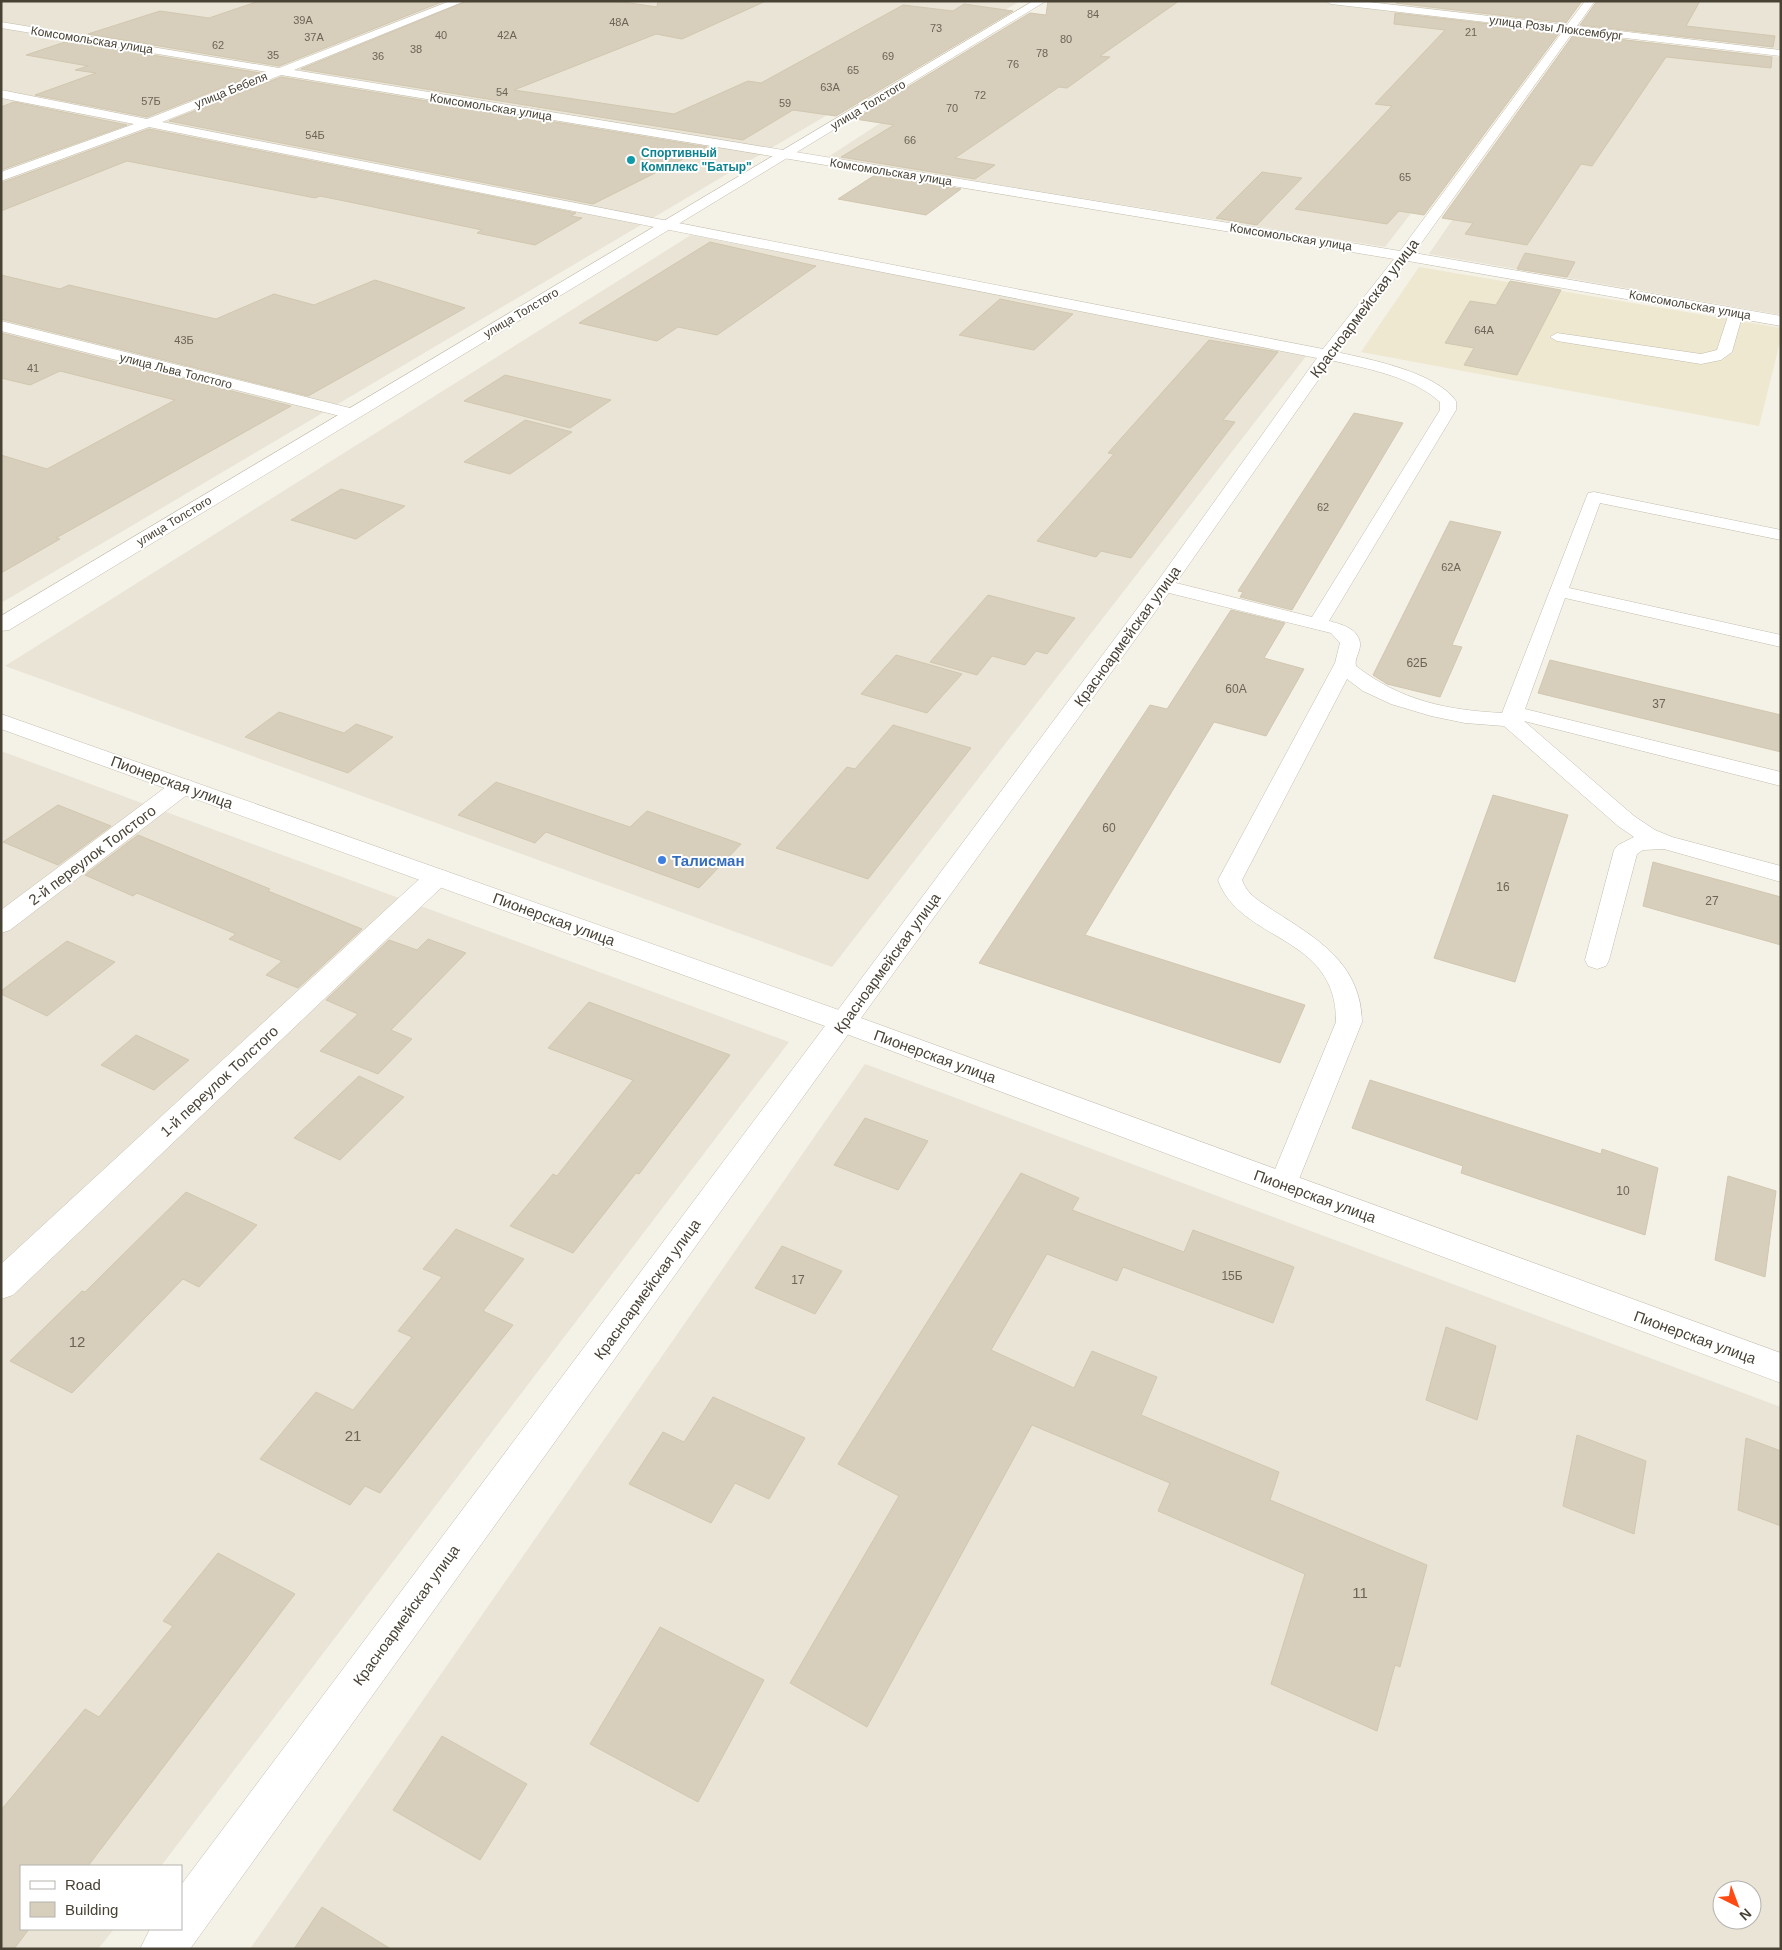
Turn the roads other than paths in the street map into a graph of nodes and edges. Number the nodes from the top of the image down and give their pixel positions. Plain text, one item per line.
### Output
1 (460, 1) edge
2 (1041, 1) edge
3 (1330, 1) edge
4 (1590, 1) edge
5 (1, 25) edge
6 (1571, 30) junction
7 (1781, 54) edge
8 (277, 71) junction
9 (1, 94) edge
10 (148, 123) junction
11 (784, 155) junction
12 (1, 177) edge
13 (667, 225) junction
14 (1405, 255) junction
15 (1736, 313) junction
16 (1781, 321) edge
17 (1, 326) edge
18 (1557, 337) dead end
19 (1327, 355) junction
20 (352, 414) junction
21 (1781, 535) edge
22 (1164, 586) junction
23 (1558, 591) junction
24 (1318, 623) junction
25 (1, 625) edge
26 (1781, 641) edge
27 (1346, 663) junction
28 (1511, 716) junction
29 (1, 721) edge
30 (1781, 779) edge
31 (183, 786) junction
32 (1664, 842) junction
33 (1781, 874) edge
34 (437, 877) junction
35 (1, 924) edge
36 (1597, 960) dead end
37 (843, 1022) junction
38 (1283, 1184) junction
39 (1, 1285) edge
40 (1781, 1368) edge
41 (182, 1921) edge
42 (176, 1930) edge
43 (162, 1949) edge

1 - 8 street, улица Бебеля
2 - 11 street, улица Толстого
3 - 6 street, улица Розы Люксембург
4 - 6 street, Красноармейская улица
5 - 8 street, Комсомольская улица
6 - 7 street, улица Розы Люксембург
6 - 14 street, Красноармейская улица
8 - 10 street, улица Бебеля
8 - 11 street, Комсомольская улица
9 - 10 street
10 - 12 street, улица Бебеля
10 - 13 street
11 - 13 street, улица Толстого
11 - 14 street, Комсомольская улица
13 - 19 street
13 - 20 street, улица Толстого
14 - 15 street, Комсомольская улица
14 - 19 street, Красноармейская улица
15 - 16 street, Комсомольская улица
15 - 18 lane
17 - 20 street, улица Льва Толстого
19 - 22 street, Красноармейская улица
19 - 24 lane
20 - 25 street, улица Толстого
21 - 23 lane
22 - 24 lane
22 - 37 street, Красноармейская улица
23 - 26 lane
23 - 28 lane
24 - 27 lane
27 - 28 lane
27 - 38 lane
28 - 30 lane
28 - 32 lane
29 - 31 street, Пионерская улица
31 - 34 street, Пионерская улица
31 - 35 street, 2-й переулок Толстого
32 - 33 lane
32 - 36 lane
34 - 37 street, Пионерская улица
34 - 39 street, 1-й переулок Толстого
37 - 38 street, Пионерская улица
37 - 41 street, Красноармейская улица
38 - 40 street, Пионерская улица
42 - 43 street

